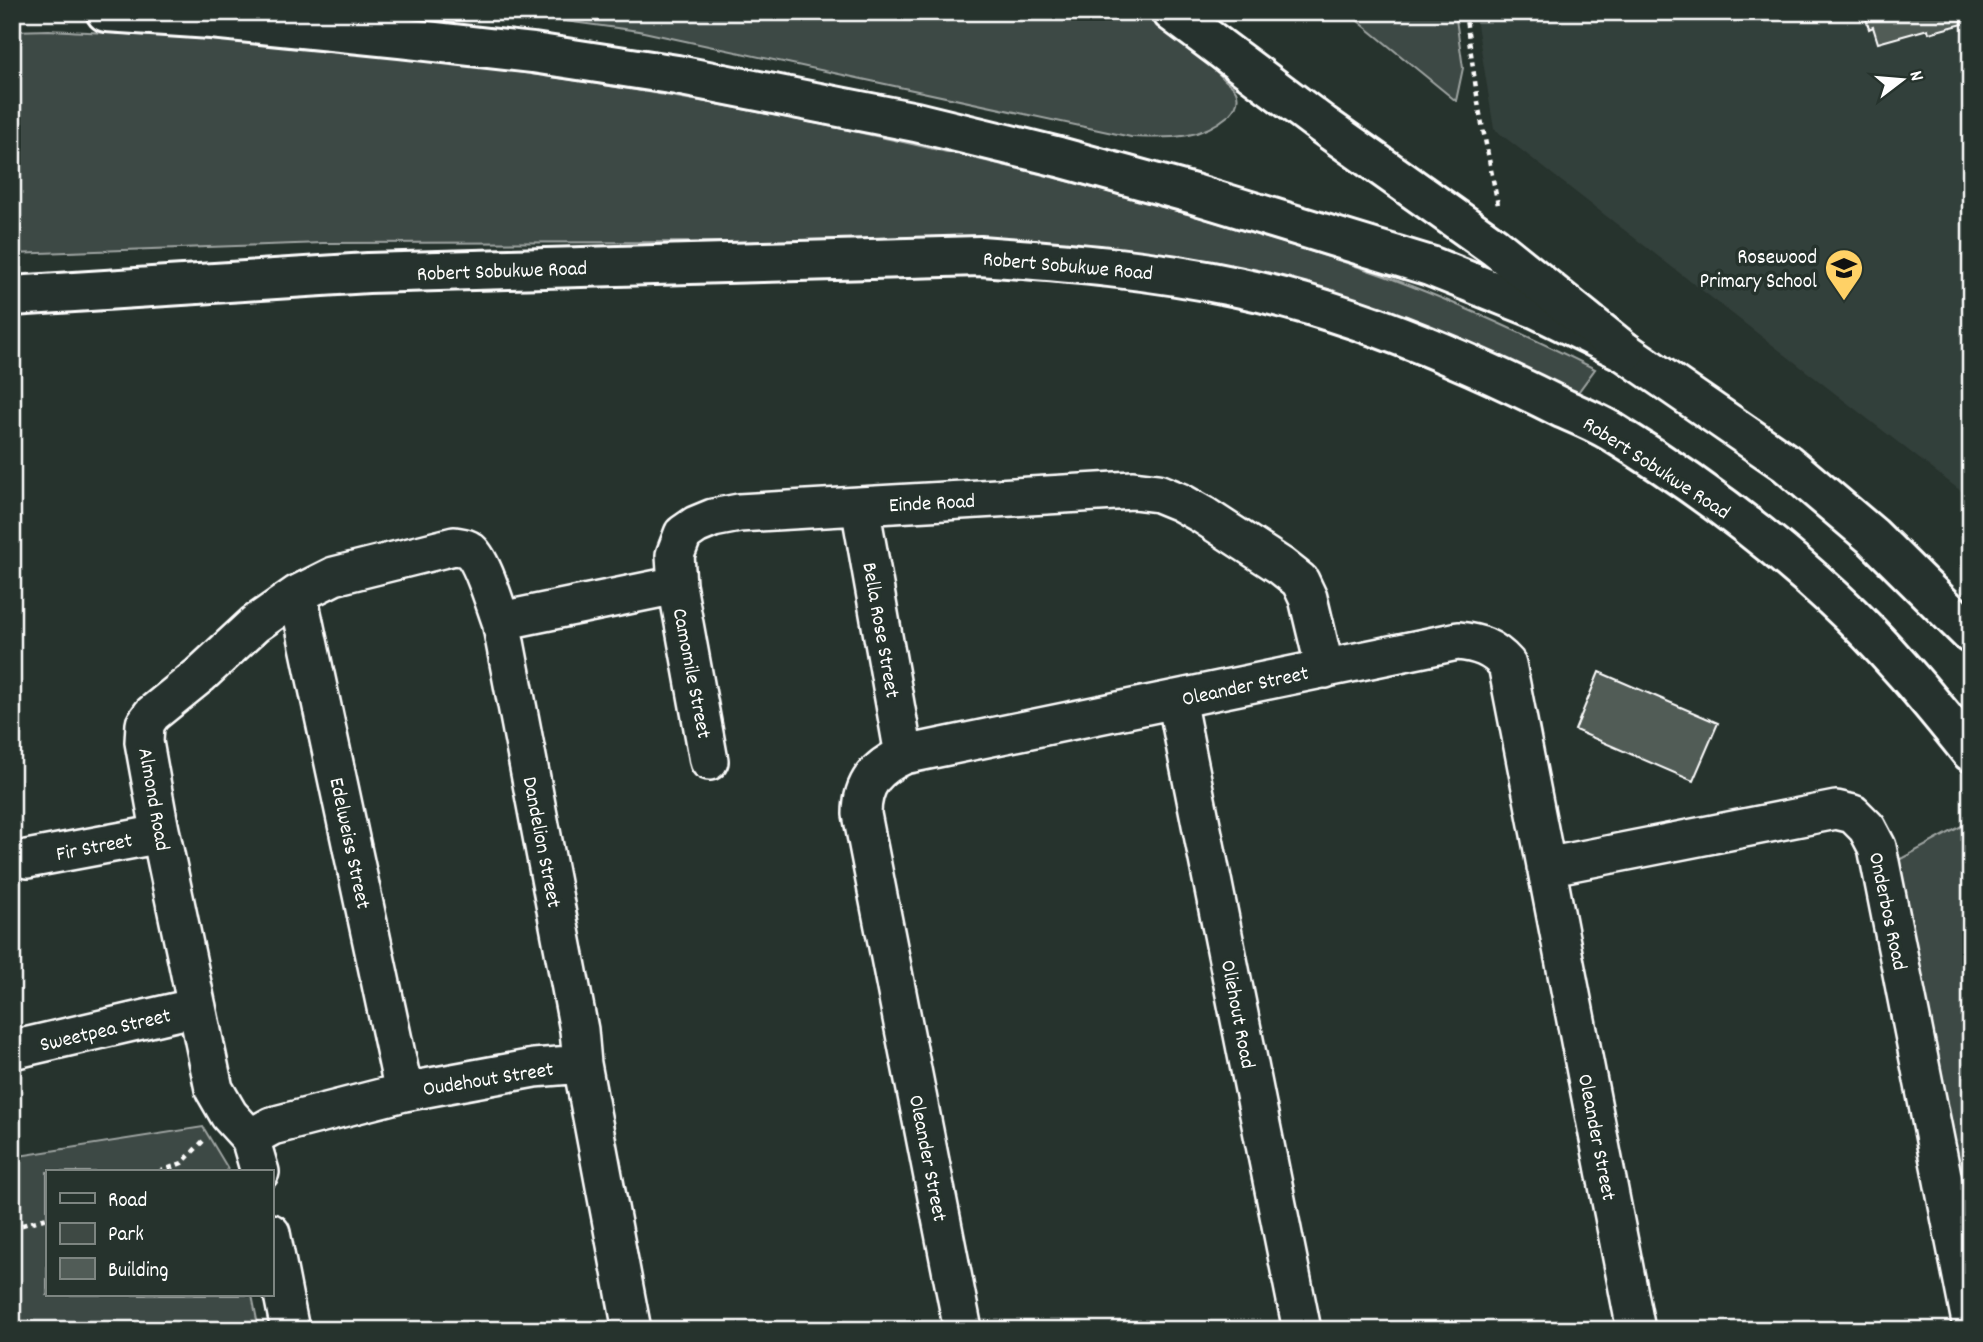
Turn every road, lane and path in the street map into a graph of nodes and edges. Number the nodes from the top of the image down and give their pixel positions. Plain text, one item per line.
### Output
1 (106, 12) edge
2 (1172, 12) edge
3 (1465, 12) edge
4 (1499, 212) dead end
5 (12, 296) edge
6 (1625, 352) junction
7 (860, 506) junction
8 (454, 546) joint
9 (677, 585) junction
10 (298, 594) junction
11 (501, 621) junction
12 (1971, 634) edge
13 (1325, 669) junction
14 (1176, 699) junction
15 (1971, 752) edge
16 (904, 755) junction
17 (709, 761) dead end
18 (161, 834) junction
19 (27, 859) dead end
20 (1546, 867) junction
21 (197, 1007) junction
22 (12, 1050) edge
23 (582, 1064) junction
24 (404, 1092) junction
25 (240, 1126) junction
26 (164, 1170) edge
27 (259, 1170) edge
28 (46, 1218) edge
29 (12, 1228) edge
30 (273, 1243) edge
31 (1971, 1322) edge
32 (290, 1330) edge
33 (632, 1330) edge
34 (963, 1330) edge
35 (1302, 1330) edge
36 (1636, 1330) edge

1 - 6 main road
2 - 6 main road
3 - 4 path
5 - 15 main road, Robert Sobukwe Road
6 - 12 main road
7 - 9 street, Einde Road
7 - 13 street, Einde Road
7 - 16 street, Bella Rose Street
8 - 10 street, Almond Road
8 - 11 street, Dandelion Street
9 - 11 street
9 - 17 street, Camomile Street
10 - 18 street, Almond Road
10 - 24 street, Edelweiss Street
11 - 23 street, Dandelion Street
13 - 14 street, Oleander Street
13 - 20 street, Oleander Street
14 - 16 street, Oleander Street
14 - 35 street, Oliehout Road
16 - 34 street, Oleander Street
18 - 19 street, Fir Street
18 - 21 street, Almond Road
20 - 31 street, Onderbos Road
20 - 36 street, Oleander Street
21 - 22 street, Sweetpea Street
21 - 25 street, Almond Road
23 - 24 street, Oudehout Street
23 - 33 street, Oudehout Street
24 - 25 street, Oudehout Street
25 - 26 path
25 - 27 street
28 - 29 path
30 - 32 street

